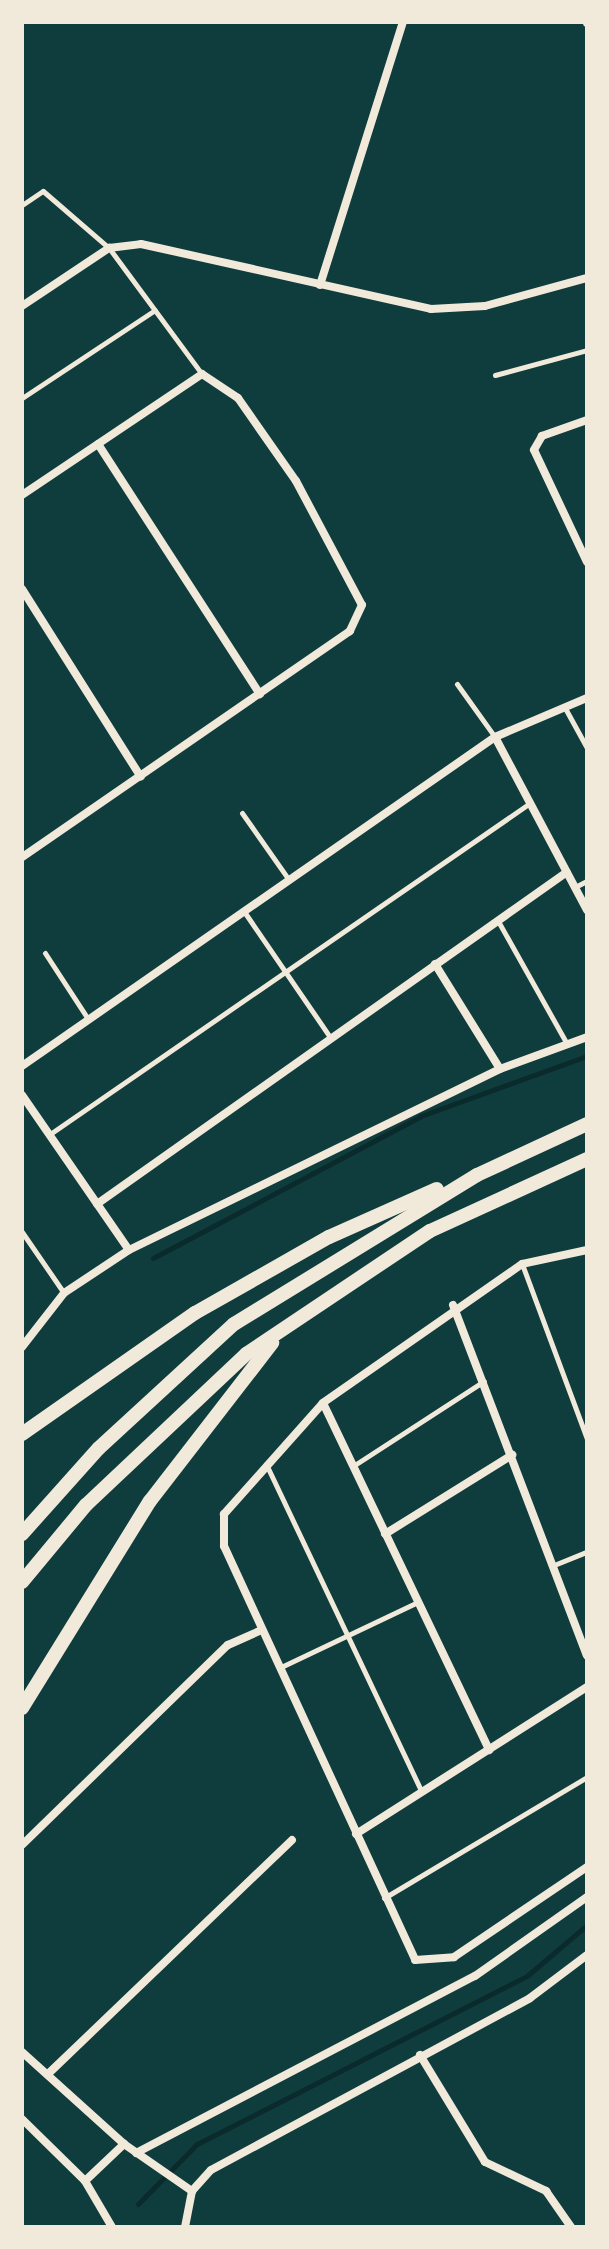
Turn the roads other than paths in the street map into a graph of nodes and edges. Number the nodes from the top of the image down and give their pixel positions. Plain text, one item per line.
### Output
1 (403, 22) edge
2 (22, 205) edge
3 (109, 248) junction
4 (587, 278) edge
5 (320, 285) junction
6 (22, 306) edge
7 (155, 310) junction
8 (587, 350) edge
9 (202, 374) junction
10 (495, 375) dead end
11 (22, 398) edge
12 (587, 420) edge
13 (98, 444) junction
14 (22, 495) edge
15 (587, 562) edge
16 (22, 589) edge
17 (457, 684) dead end
18 (260, 694) junction
19 (587, 698) edge
20 (565, 707) junction
21 (495, 737) junction
22 (587, 748) edge
23 (141, 777) junction
24 (530, 803) junction
25 (242, 813) dead end
26 (22, 857) edge
27 (567, 872) junction
28 (287, 877) junction
29 (587, 881) edge
30 (575, 887) junction
31 (242, 909) junction
32 (587, 910) edge
33 (498, 920) junction
34 (45, 953) dead end
35 (435, 964) junction
36 (285, 972) junction
37 (88, 1019) junction
38 (330, 1037) junction
39 (587, 1037) edge
40 (566, 1042) junction
41 (22, 1066) edge
42 (500, 1069) junction
43 (22, 1095) edge
44 (587, 1124) edge
45 (49, 1134) junction
46 (519, 1153) junction
47 (587, 1159) edge
48 (97, 1204) junction
49 (22, 1232) edge
50 (129, 1250) junction
51 (587, 1250) edge
52 (522, 1264) junction
53 (64, 1293) junction
54 (453, 1305) junction
55 (291, 1321) junction
56 (22, 1347) edge
57 (485, 1381) junction
58 (323, 1403) junction
59 (22, 1434) edge
60 (587, 1439) edge
61 (512, 1455) junction
62 (265, 1463) junction
63 (353, 1466) junction
64 (22, 1534) edge
65 (385, 1534) junction
66 (587, 1552) edge
67 (554, 1565) junction
68 (22, 1582) edge
69 (418, 1602) junction
70 (262, 1630) junction
71 (347, 1635) junction
72 (587, 1655) edge
73 (280, 1668) junction
74 (587, 1687) edge
75 (22, 1708) edge
76 (489, 1750) junction
77 (587, 1777) edge
78 (422, 1792) junction
79 (356, 1834) junction
80 (292, 1840) dead end
81 (22, 1845) edge
82 (587, 1867) edge
83 (587, 1897) edge
84 (383, 1899) junction
85 (587, 1955) edge
86 (22, 2052) edge
87 (420, 2055) junction
88 (48, 2074) junction
89 (22, 2119) edge
90 (124, 2144) junction
91 (140, 2155) junction
92 (85, 2181) junction
93 (192, 2191) junction
94 (112, 2227) edge
95 (185, 2227) edge
96 (571, 2227) edge

1 - 5 street
2 - 3 lane
3 - 5 street
3 - 6 street
3 - 7 lane
4 - 5 street
7 - 9 lane
7 - 11 lane
8 - 10 lane
9 - 13 street
9 - 18 street
12 - 15 street
13 - 14 street
13 - 18 street
16 - 23 street
17 - 21 lane
18 - 23 street
19 - 20 street
20 - 21 street
20 - 22 lane
21 - 24 street
21 - 28 street
23 - 26 street
24 - 27 street
24 - 36 lane
25 - 28 lane
27 - 30 street
27 - 33 street
28 - 31 street
29 - 30 lane
30 - 32 street
31 - 36 lane
31 - 37 street
33 - 35 street
33 - 40 lane
34 - 37 lane
35 - 38 street
35 - 42 street
36 - 38 lane
36 - 45 lane
37 - 41 street
38 - 48 street
39 - 40 street
40 - 42 street
42 - 50 street
43 - 45 street
44 - 46 main road
45 - 48 street
46 - 59 main road
46 - 64 main road
47 - 55 main road
48 - 50 street
49 - 53 lane
50 - 53 street
51 - 52 street
52 - 54 street
52 - 60 lane
53 - 56 street
54 - 57 street
54 - 58 street
55 - 68 main road
55 - 75 main road
57 - 61 street
57 - 63 lane
58 - 62 street
58 - 63 street
61 - 65 street
61 - 67 street
62 - 70 street
62 - 71 lane
63 - 65 street
65 - 69 street
66 - 67 lane
67 - 72 street
69 - 71 lane
69 - 76 street
70 - 73 street
70 - 81 street
71 - 73 lane
71 - 78 lane
73 - 79 street
74 - 76 street
76 - 78 street
77 - 84 lane
78 - 79 street
79 - 84 street
80 - 88 street
82 - 84 street
83 - 91 street
85 - 87 street
86 - 88 street
87 - 93 street
87 - 96 street
88 - 90 street
89 - 92 street
90 - 91 street
90 - 92 street
91 - 93 street
92 - 94 street
93 - 95 street

